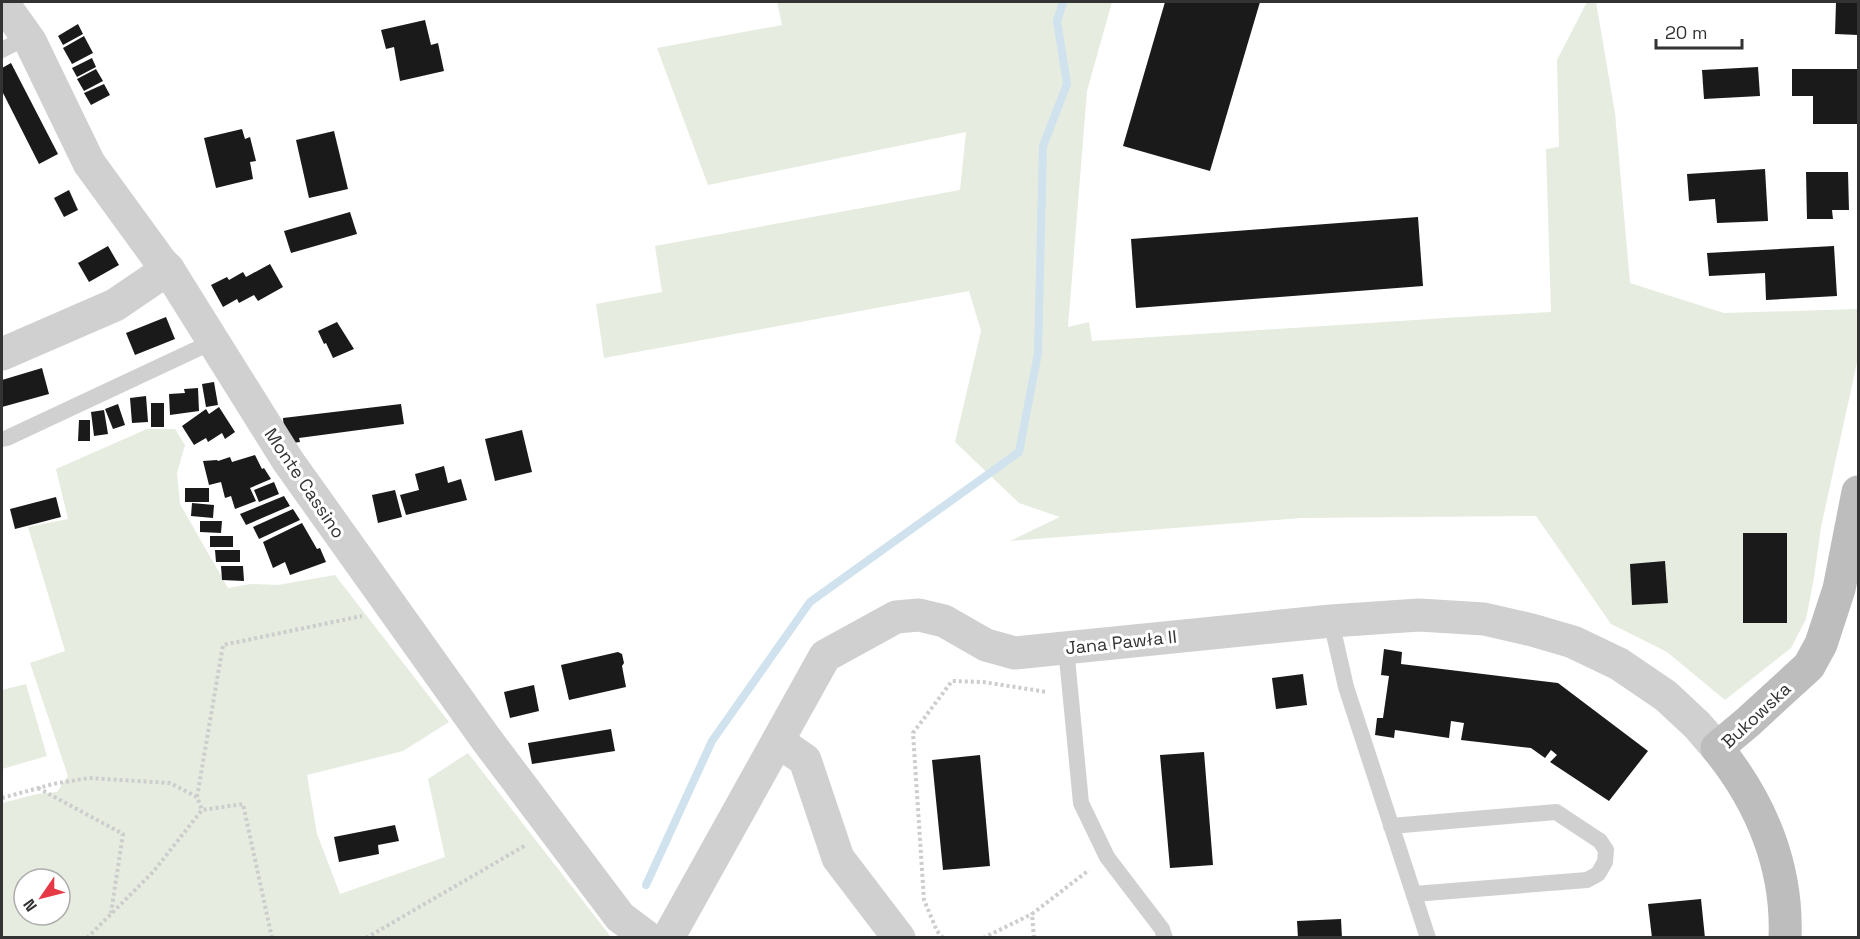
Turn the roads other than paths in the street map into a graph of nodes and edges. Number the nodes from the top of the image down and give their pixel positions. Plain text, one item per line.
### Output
1 (2, 2) edge
2 (14, 43) edge
3 (168, 269) junction
4 (212, 342) junction
5 (2, 354) edge
6 (2, 439) edge
7 (1858, 492) edge
8 (1331, 621) junction
9 (1066, 648) junction
10 (779, 742) junction
11 (1717, 748) junction
12 (1391, 826) junction
13 (1414, 894) junction
14 (648, 938) edge
15 (668, 938) edge
16 (899, 938) edge
17 (1165, 938) edge
18 (1428, 938) edge
19 (1785, 938) edge

1 - 2 street, Monte Cassino
2 - 3 street, Monte Cassino
3 - 4 street, Monte Cassino
3 - 5 street
4 - 6 lane
4 - 14 street, Monte Cassino
7 - 11 street, Bukowska
8 - 9 street, Jana Pawła II
8 - 11 street, Jana Pawła II
8 - 12 lane
9 - 10 street, Jana Pawła II
9 - 17 lane
10 - 15 street, Jana Pawła II
10 - 16 street
11 - 19 street, Bukowska
12 - 13 lane
12 - 13 lane
13 - 18 lane

